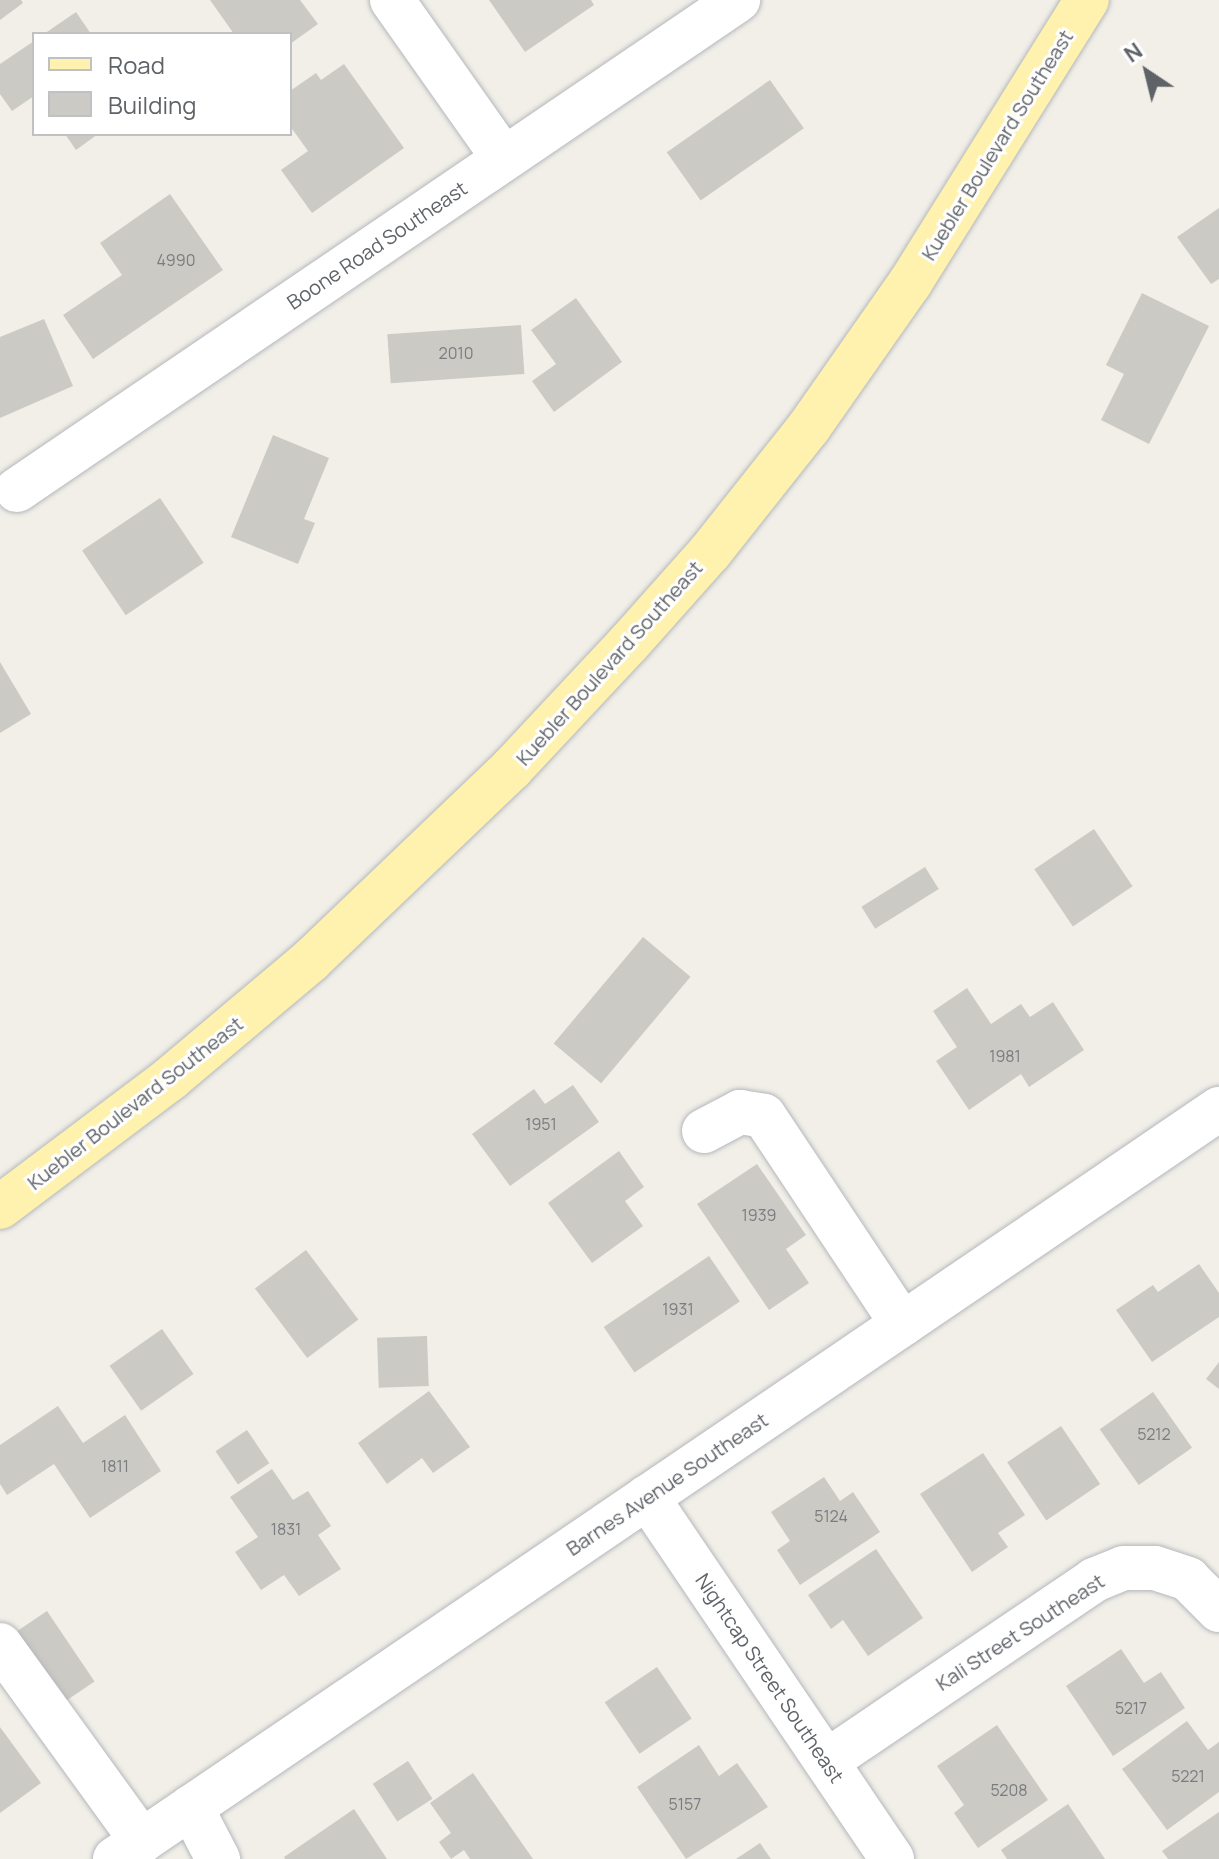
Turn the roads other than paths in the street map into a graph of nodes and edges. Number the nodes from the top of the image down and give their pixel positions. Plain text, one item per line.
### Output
1 (392, 0) edge
2 (738, 0) edge
3 (1087, 0) edge
4 (504, 159) junction
5 (17, 490) dead end
6 (1219, 1109) edge
7 (704, 1131) dead end
8 (0, 1207) edge
9 (902, 1324) junction
10 (647, 1497) junction
11 (1219, 1610) edge
12 (0, 1645) edge
13 (827, 1761) junction
14 (191, 1807) junction
15 (128, 1850) edge
16 (218, 1859) edge
17 (892, 1859) edge

1 - 4 street
2 - 4 street, Boone Road Southeast
3 - 8 main road, Kuebler Boulevard Southeast
4 - 5 street, Boone Road Southeast
6 - 9 street, Barnes Avenue Southeast
7 - 9 street
9 - 10 street, Barnes Avenue Southeast
10 - 13 street, Nightcap Street Southeast
10 - 14 street, Barnes Avenue Southeast
11 - 13 street, Kali Street Southeast
12 - 15 street
13 - 17 street, Nightcap Street Southeast
14 - 15 street, Barnes Avenue Southeast
14 - 16 street

